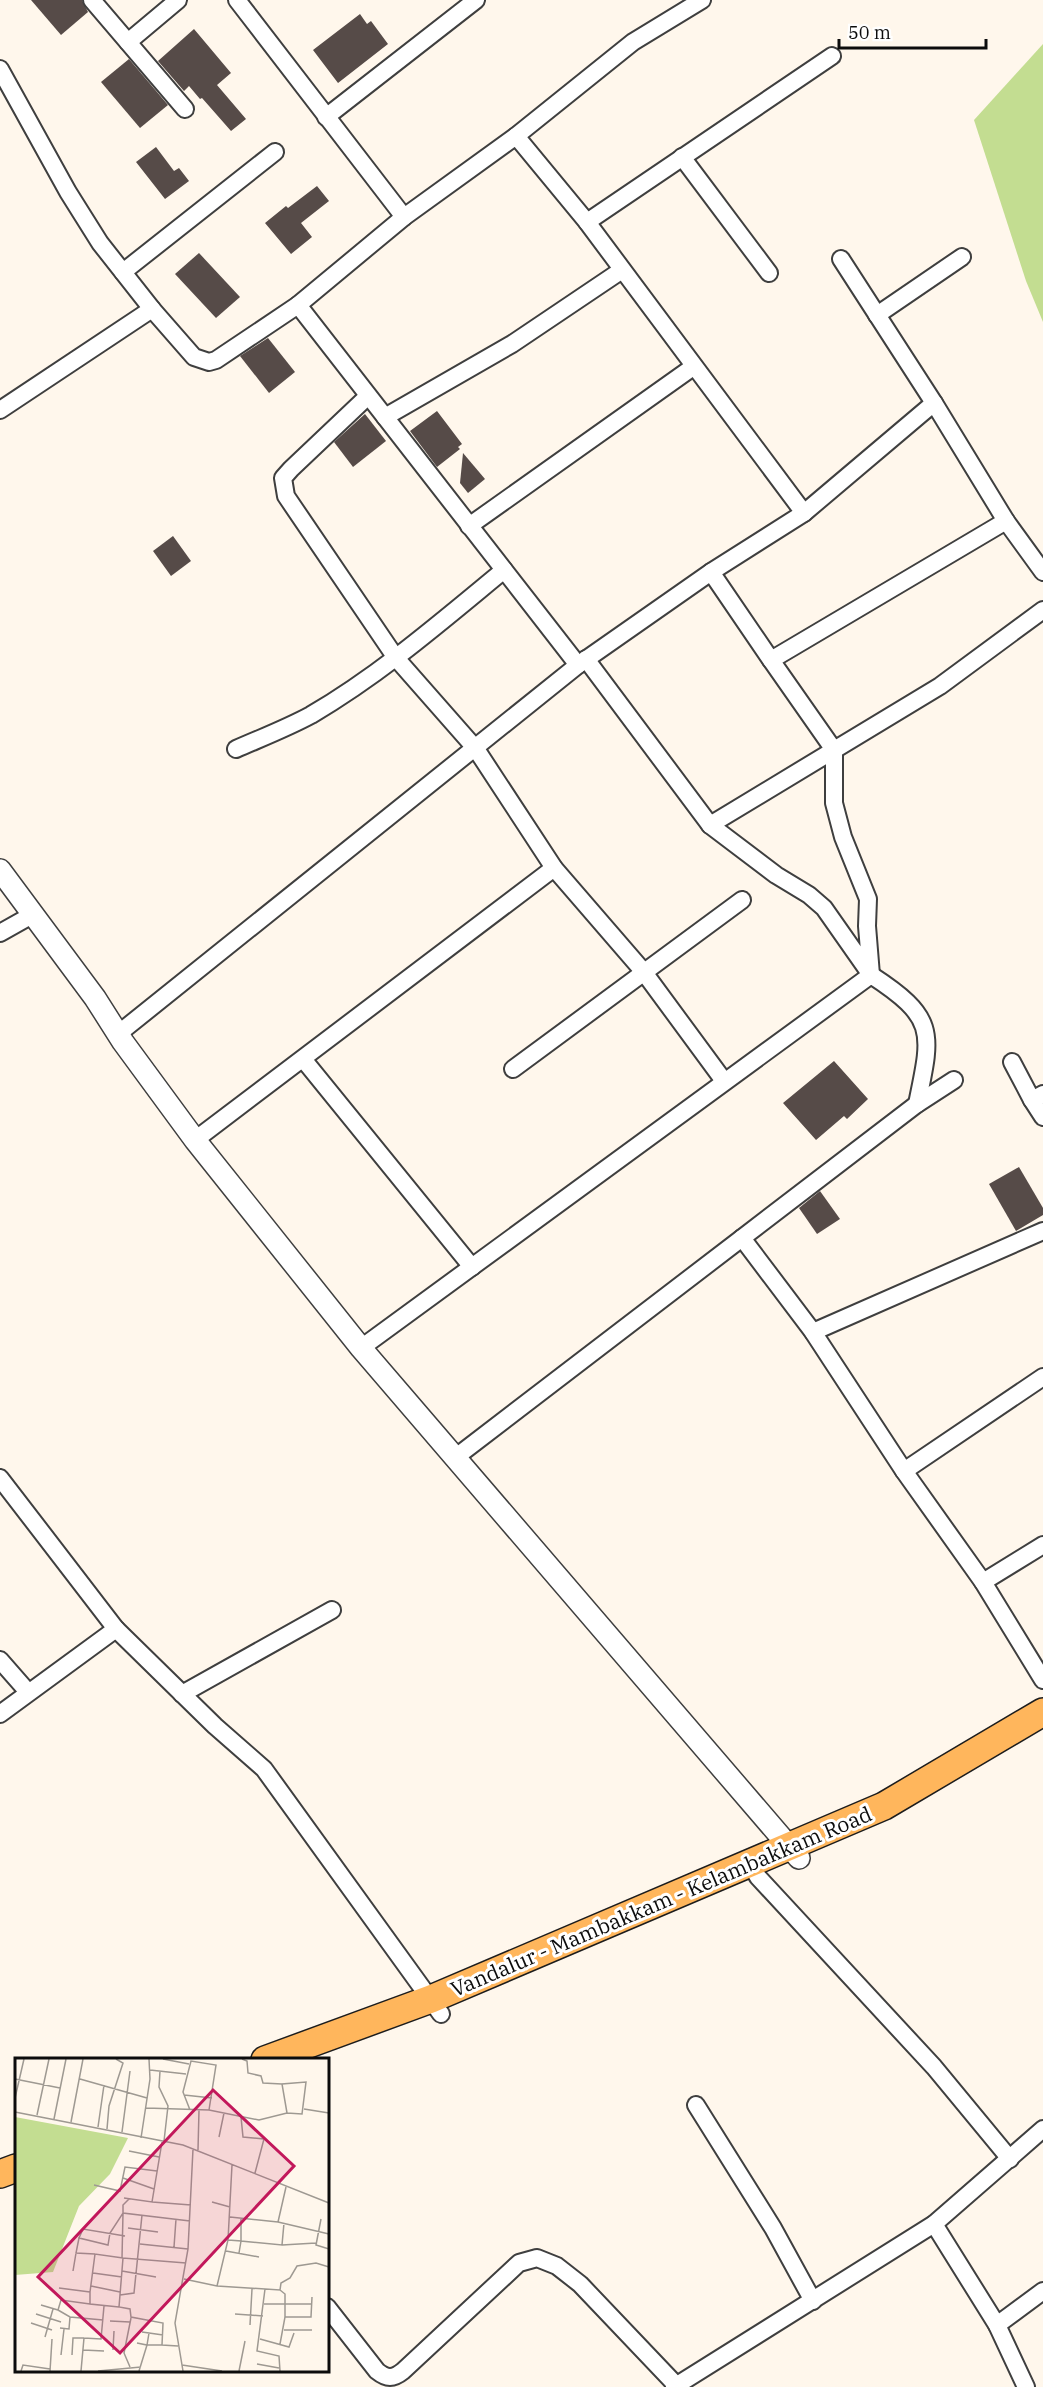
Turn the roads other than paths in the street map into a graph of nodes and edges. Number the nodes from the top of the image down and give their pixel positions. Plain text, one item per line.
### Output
1 (92, 0) edge
2 (178, 0) edge
3 (237, 0) edge
4 (476, 0) edge
5 (702, 0) edge
6 (128, 42) junction
7 (832, 56) dead end
8 (0, 69) edge
9 (184, 109) dead end
10 (326, 117) junction
11 (516, 136) junction
12 (275, 152) dead end
13 (682, 158) junction
14 (404, 217) junction
15 (587, 222) junction
16 (962, 257) dead end
17 (841, 259) dead end
18 (622, 270) junction
19 (123, 272) junction
20 (769, 273) dead end
21 (298, 305) junction
22 (152, 309) junction
23 (877, 315) junction
24 (693, 368) junction
25 (368, 396) junction
26 (934, 403) junction
27 (0, 411) edge
28 (385, 417) junction
29 (804, 513) junction
30 (1006, 521) junction
31 (469, 526) junction
32 (504, 570) junction
33 (711, 572) junction
34 (1043, 572) edge
35 (1043, 610) edge
36 (396, 658) junction
37 (771, 660) junction
38 (582, 662) junction
39 (236, 749) dead end
40 (476, 749) junction
41 (834, 750) junction
42 (710, 825) junction
43 (554, 868) junction
44 (0, 870) edge
45 (742, 900) dead end
46 (32, 915) junction
47 (0, 933) edge
48 (643, 971) junction
49 (871, 975) junction
50 (118, 1034) junction
51 (303, 1059) junction
52 (1012, 1062) dead end
53 (513, 1069) dead end
54 (954, 1080) dead end
55 (724, 1081) junction
56 (1038, 1097) edge
57 (918, 1104) junction
58 (1043, 1117) edge
59 (195, 1140) junction
60 (1043, 1231) edge
61 (742, 1238) junction
62 (472, 1267) junction
63 (813, 1332) junction
64 (361, 1348) junction
65 (1043, 1377) edge
66 (456, 1457) junction
67 (904, 1472) junction
68 (0, 1478) edge
69 (1043, 1545) edge
70 (983, 1581) junction
71 (332, 1610) dead end
72 (116, 1629) junction
73 (0, 1660) edge
74 (1043, 1680) edge
75 (28, 1692) junction
76 (182, 1694) junction
77 (1043, 1712) edge
78 (0, 1714) edge
79 (1043, 1728) edge
80 (794, 1852) junction
81 (754, 1870) junction
82 (436, 2006) junction
83 (271, 2058) edge
84 (316, 2058) edge
85 (696, 2105) dead end
86 (1043, 2129) edge
87 (15, 2152) edge
88 (0, 2158) edge
89 (1010, 2159) junction
90 (15, 2168) edge
91 (0, 2174) edge
92 (934, 2224) junction
93 (1043, 2291) edge
94 (813, 2301) junction
95 (328, 2308) edge
96 (997, 2325) junction
97 (675, 2386) edge
98 (1026, 2387) edge

1 - 6 street
2 - 6 street
3 - 10 street
4 - 10 street
5 - 11 street
6 - 9 street
7 - 13 street
8 - 19 street
10 - 14 street
11 - 14 street
11 - 15 street
12 - 19 street
13 - 15 street
13 - 20 street
14 - 21 street
15 - 18 street
16 - 23 street
17 - 23 street
18 - 24 street
18 - 28 street
19 - 22 street
21 - 22 street
21 - 25 street
22 - 27 street
23 - 26 street
24 - 29 street
24 - 31 street
25 - 28 street
25 - 36 street
26 - 29 street
26 - 30 street
28 - 31 street
29 - 33 street
30 - 34 street
30 - 37 street
31 - 32 street
32 - 36 street
32 - 38 street
33 - 37 street
33 - 38 street
35 - 41 street
36 - 39 street
36 - 40 street
37 - 41 street
38 - 40 street
38 - 42 street
40 - 43 street
40 - 50 street
41 - 42 street
41 - 49 street
42 - 49 street
43 - 48 street
43 - 51 street
44 - 46 street
45 - 48 street
46 - 47 street
46 - 50 street
48 - 53 street
48 - 55 street
49 - 55 street
49 - 57 street
50 - 59 street
51 - 59 street
51 - 62 street
52 - 56 street
54 - 57 street
55 - 62 street
56 - 58 street
57 - 61 street
59 - 64 street
60 - 63 street
61 - 63 street
61 - 66 street
62 - 64 street
63 - 67 street
64 - 66 street
65 - 67 street
66 - 80 street
67 - 70 street
68 - 72 street
69 - 70 street
70 - 74 street
71 - 76 street
72 - 75 street
72 - 76 street
73 - 75 street
75 - 78 street
76 - 82 street
77 - 80 main road, Vandalur - Mambakkam - Kelambakkam Road
79 - 80 main road, Vandalur - Mambakkam - Kelambakkam Road
80 - 81 main road, Vandalur - Mambakkam - Kelambakkam Road
81 - 82 main road, Vandalur - Mambakkam - Kelambakkam Road
81 - 89 street
82 - 83 main road, Vandalur - Mambakkam - Kelambakkam Road
82 - 84 main road, Vandalur - Mambakkam - Kelambakkam Road
85 - 94 street
86 - 89 street
87 - 88 main road
89 - 92 street
90 - 91 main road
92 - 94 street
92 - 96 street
93 - 96 street
94 - 97 street
95 - 97 street
96 - 98 street

